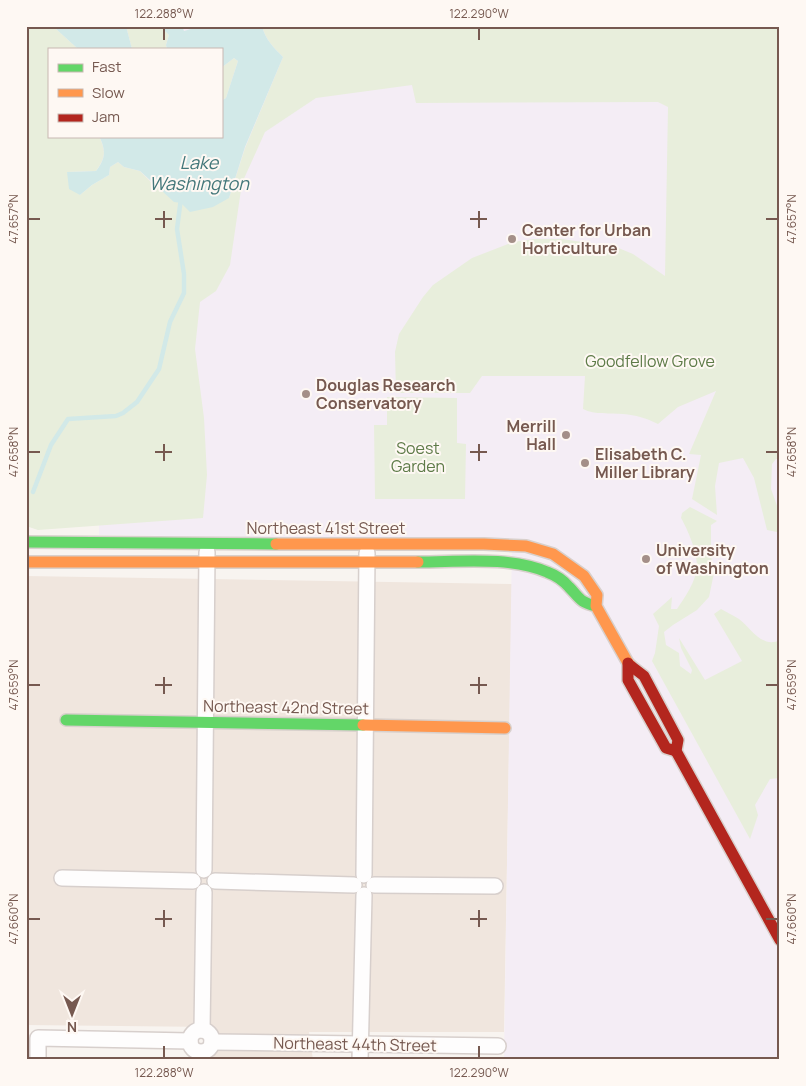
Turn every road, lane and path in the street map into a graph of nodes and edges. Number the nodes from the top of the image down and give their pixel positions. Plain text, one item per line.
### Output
1 (27, 541) edge
2 (207, 543) junction
3 (367, 544) junction
4 (207, 561) junction
5 (366, 561) junction
6 (26, 562) edge
7 (596, 606) junction
8 (628, 663) junction
9 (66, 720) dead end
10 (205, 722) junction
11 (365, 725) junction
12 (505, 728) dead end
13 (676, 750) junction
14 (199, 875) junction
15 (62, 878) dead end
16 (215, 881) junction
17 (364, 885) junction
18 (495, 886) dead end
19 (204, 892) junction
20 (780, 940) edge
21 (360, 1044) junction
22 (204, 1046) edge
23 (498, 1046) dead end
24 (38, 1060) edge
25 (360, 1060) edge

1 - 2 street, Northeast 41st Street
2 - 3 street, Northeast 41st Street
2 - 4 street
3 - 5 street
3 - 7 street, Northeast 41st Street
4 - 5 street, Northeast 41st Street
4 - 6 street, Northeast 41st Street
4 - 10 street
5 - 7 street, Northeast 41st Street
5 - 11 street
7 - 8 street, Northeast 41st Street
8 - 13 street
8 - 13 street
9 - 10 street, Northeast 42nd Street
10 - 11 street, Northeast 42nd Street
10 - 14 street
11 - 12 street, Northeast 42nd Street
11 - 17 street
13 - 20 street
14 - 15 street
14 - 16 street
14 - 19 street
16 - 17 street
16 - 19 street
17 - 18 street
17 - 21 street
19 - 22 street
21 - 22 street, Northeast 44th Street
21 - 23 street, Northeast 44th Street
21 - 25 street
22 - 24 street

